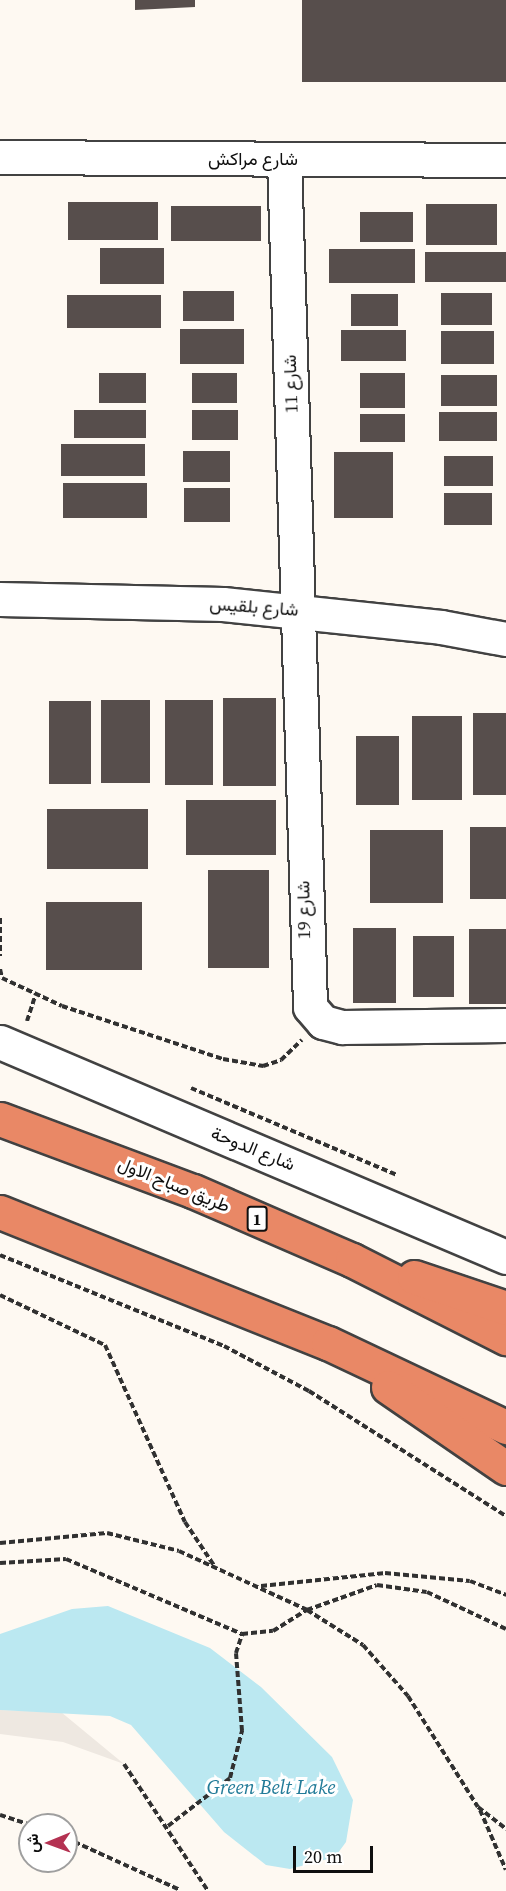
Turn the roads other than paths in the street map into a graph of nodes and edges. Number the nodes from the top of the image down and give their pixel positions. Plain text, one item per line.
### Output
1 (0, 157) edge
2 (285, 159) junction
3 (506, 160) edge
4 (0, 599) edge
5 (298, 610) junction
6 (506, 639) edge
7 (506, 1025) edge
8 (0, 1042) edge
9 (0, 1119) edge
10 (0, 1212) edge
11 (506, 1257) edge
12 (352, 1260) junction
13 (506, 1308) edge
14 (506, 1338) edge
15 (328, 1343) junction
16 (506, 1427) edge
17 (506, 1468) edge

1 - 2 street, شارع مراكش
2 - 3 street, شارع مراكش
2 - 5 street, شارع 11
4 - 5 street, شارع بلقيس
5 - 6 street, شارع بلقيس
5 - 7 street, شارع 19
8 - 11 street, شارع الدوحة
9 - 12 highway, طريق صباح الاول / 1
10 - 15 highway
12 - 13 highway
12 - 14 highway, طريق صباح الاول / 1
15 - 16 highway
15 - 17 highway

